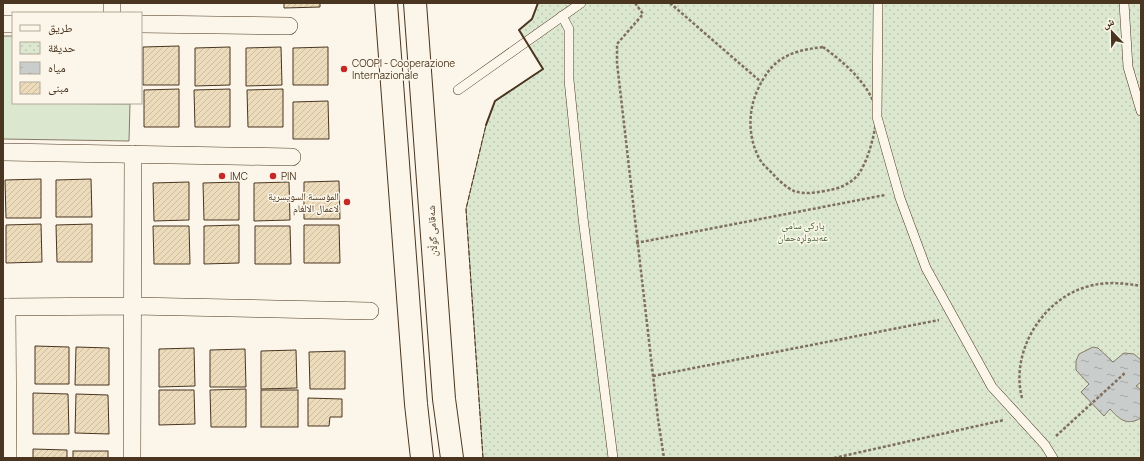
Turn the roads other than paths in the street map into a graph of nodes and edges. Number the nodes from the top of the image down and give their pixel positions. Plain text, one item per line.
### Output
1 (386, 3) edge
2 (416, 3) edge
3 (581, 3) edge
4 (878, 3) edge
5 (1124, 3) edge
6 (562, 16) junction
7 (142, 24) edge
8 (289, 26) dead end
9 (458, 90) dead end
10 (1141, 111) edge
11 (3, 152) edge
12 (133, 154) junction
13 (292, 157) dead end
14 (134, 306) junction
15 (5, 307) edge
16 (370, 311) dead end
17 (8, 458) edge
18 (132, 458) edge
19 (422, 458) edge
20 (452, 458) edge
21 (613, 458) edge
22 (1053, 458) edge

1 - 19 main road
2 - 20 main road, شەقامی گوڵان
3 - 6 lane
4 - 22 lane
5 - 10 lane
6 - 9 lane
6 - 21 lane
7 - 8 street
11 - 12 street
12 - 13 street
12 - 14 street
14 - 15 street
14 - 16 street
14 - 18 street
15 - 17 street

